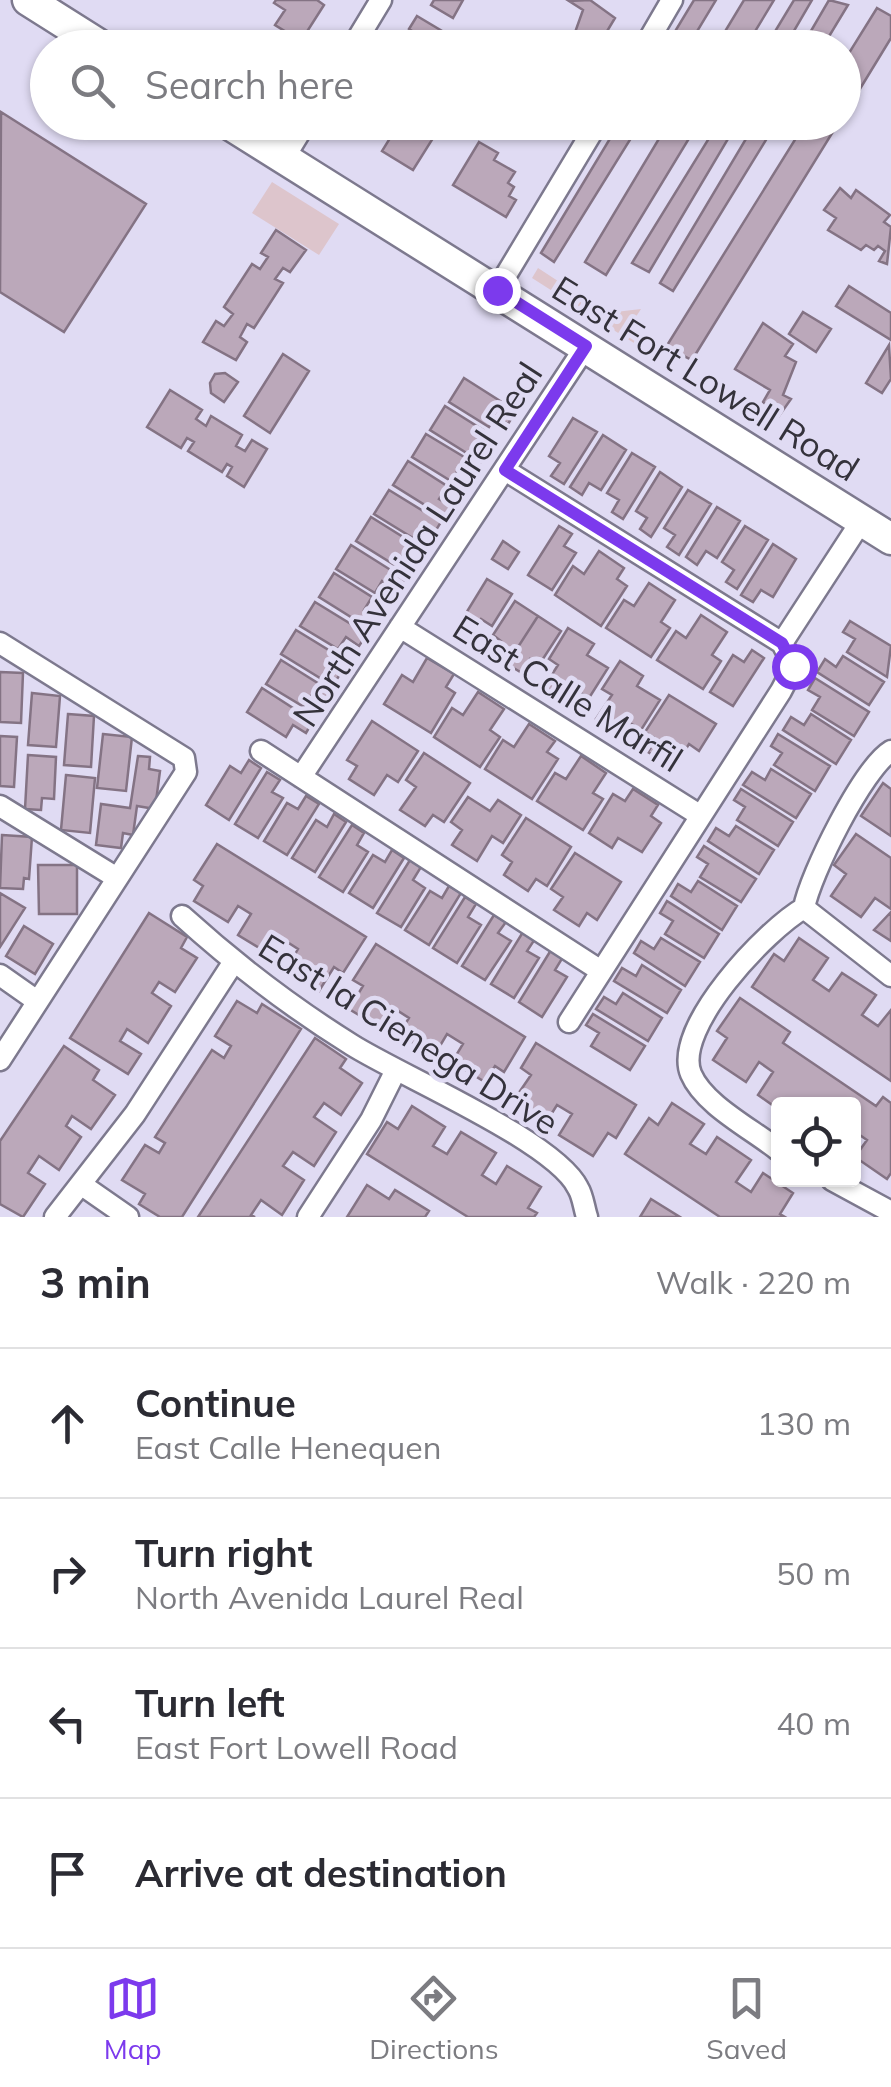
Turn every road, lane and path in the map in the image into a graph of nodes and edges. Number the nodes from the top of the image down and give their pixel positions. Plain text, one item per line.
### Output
1 (28, 0) edge
2 (381, 0) edge
3 (672, 0) edge
4 (76, 30) edge
5 (363, 30) edge
6 (654, 30) edge
7 (255, 140) edge
8 (295, 140) edge
9 (587, 140) edge
10 (284, 158) junction
11 (497, 290) junction
12 (586, 346) junction
13 (505, 470) junction
14 (862, 520) junction
15 (891, 539) edge
16 (400, 626) junction
17 (0, 643) edge
18 (782, 643) junction
19 (261, 751) dead end
20 (891, 751) edge
21 (302, 778) junction
22 (0, 806) edge
23 (701, 816) junction
24 (117, 878) junction
25 (804, 908) junction
26 (182, 916) dead end
27 (233, 963) junction
28 (601, 972) junction
29 (0, 975) edge
30 (891, 976) edge
31 (37, 1001) junction
32 (569, 1022) dead end
33 (0, 1060) edge
34 (396, 1070) junction
35 (771, 1145) edge
36 (82, 1185) junction
37 (845, 1187) edge
38 (891, 1212) edge
39 (55, 1217) edge
40 (128, 1217) edge
41 (308, 1217) edge
42 (587, 1217) edge

1 - 4 main road
2 - 5 street
3 - 6 street
7 - 10 main road, East Fort Lowell Road
8 - 10 street
9 - 11 street
10 - 11 main road, East Fort Lowell Road
11 - 12 main road, East Fort Lowell Road
12 - 13 street, North Avenida Laurel Real
12 - 14 main road, East Fort Lowell Road
13 - 16 street, North Avenida Laurel Real
13 - 18 street
14 - 15 main road, East Fort Lowell Road
14 - 18 street
16 - 21 street, North Avenida Laurel Real
16 - 23 street, East Calle Marfil
17 - 24 street
18 - 23 street
19 - 21 street
20 - 25 street
21 - 28 street
22 - 24 street
23 - 28 street
24 - 31 street
25 - 30 street
25 - 35 street
26 - 27 street, East la Cienega Drive
27 - 34 street, East la Cienega Drive
27 - 36 street
28 - 32 street
29 - 31 street
31 - 33 street
34 - 41 street
34 - 42 street, East la Cienega Drive
36 - 39 street
36 - 40 street
37 - 38 street

